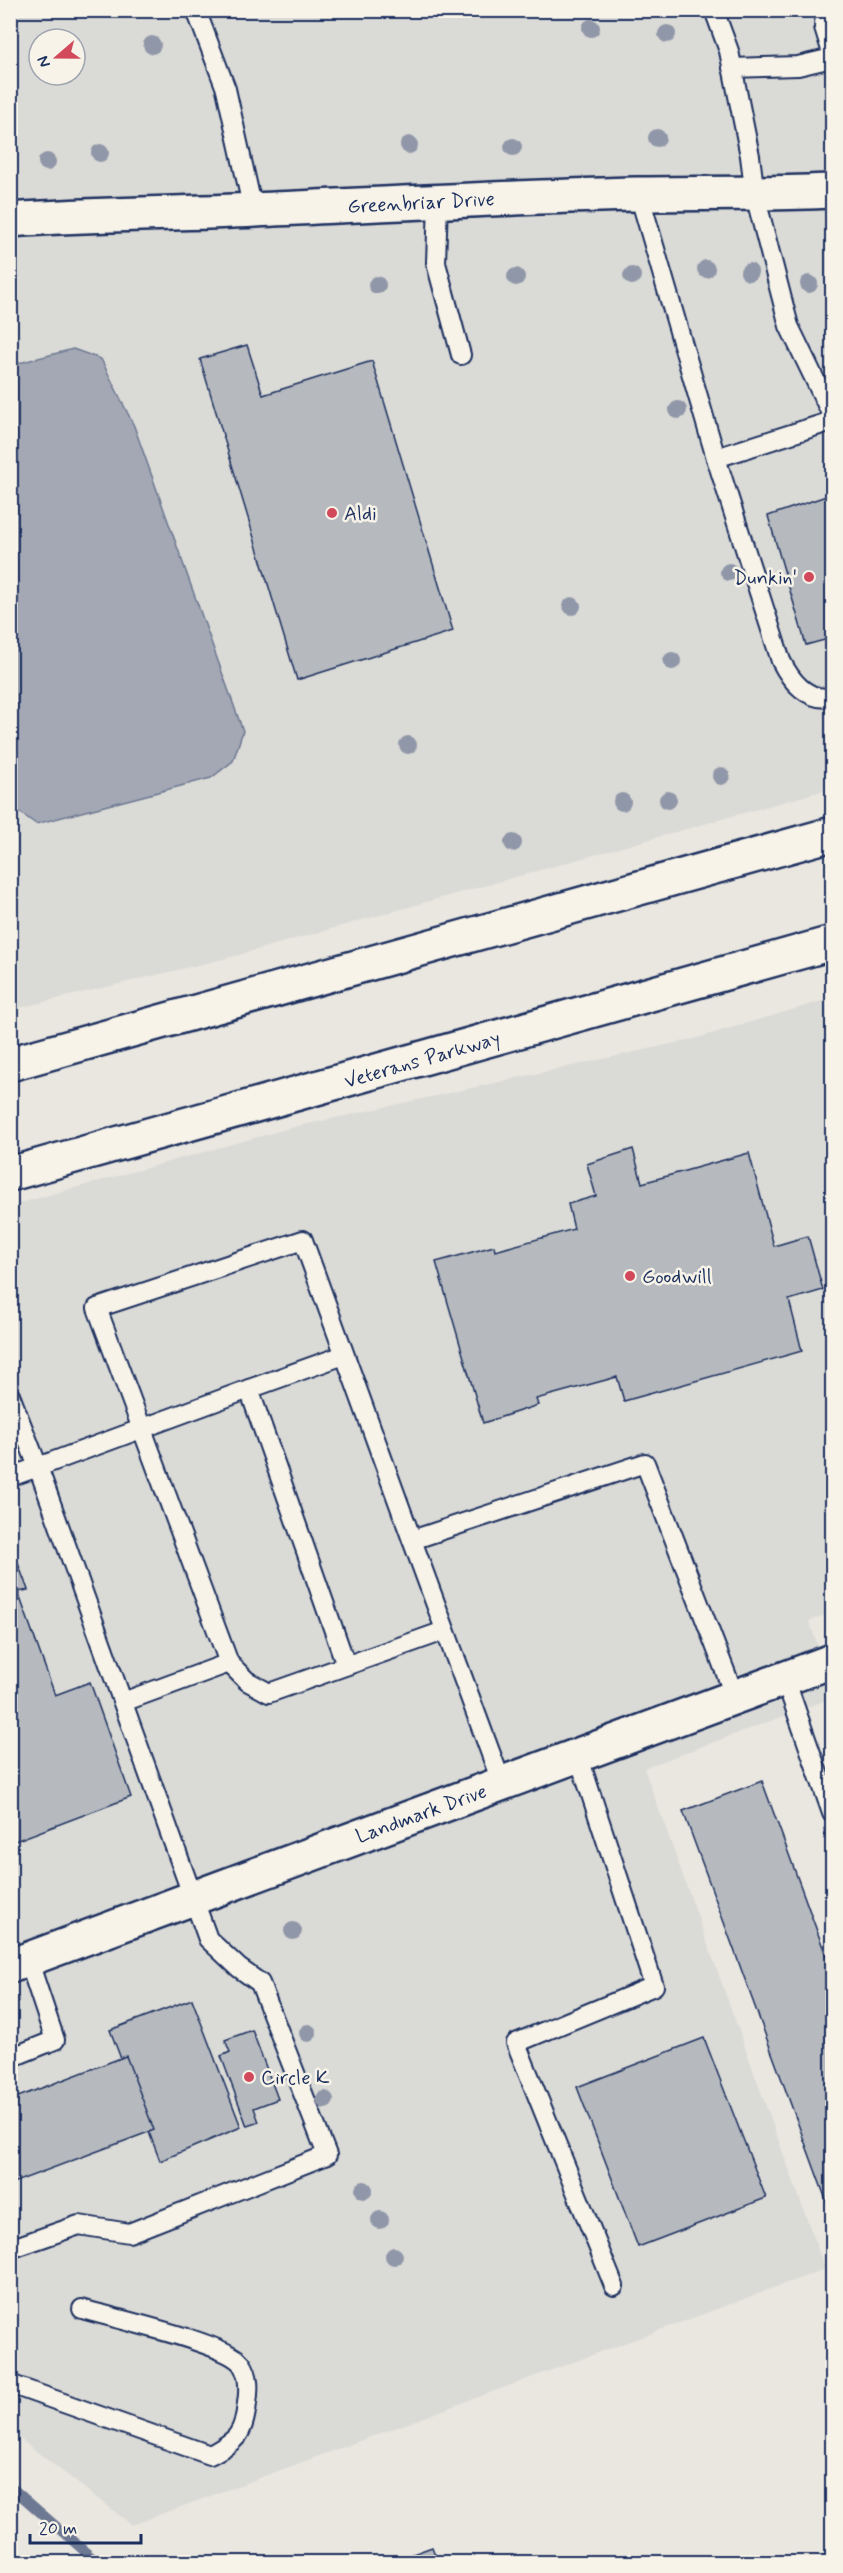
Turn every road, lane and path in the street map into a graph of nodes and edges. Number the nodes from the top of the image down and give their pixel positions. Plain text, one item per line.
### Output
1 (196, 10) edge
2 (714, 10) edge
3 (825, 10) edge
4 (832, 53) edge
5 (832, 58) edge
6 (732, 68) junction
7 (832, 191) edge
8 (639, 194) junction
9 (755, 195) junction
10 (438, 201) junction
11 (253, 210) junction
12 (10, 220) edge
13 (461, 355) dead end
14 (832, 416) edge
15 (832, 421) edge
16 (716, 458) junction
17 (832, 697) edge
18 (832, 834) edge
19 (832, 943) edge
20 (10, 1064) edge
21 (10, 1174) edge
22 (344, 1355) junction
23 (249, 1389) junction
24 (10, 1395) edge
25 (142, 1429) junction
26 (38, 1467) junction
27 (10, 1477) edge
28 (412, 1540) junction
29 (444, 1631) junction
30 (832, 1661) edge
31 (229, 1663) junction
32 (346, 1665) junction
33 (785, 1679) junction
34 (735, 1697) junction
35 (123, 1702) junction
36 (578, 1755) junction
37 (502, 1784) junction
38 (832, 1813) edge
39 (193, 1898) junction
40 (19, 1963) edge
41 (10, 2058) edge
42 (10, 2249) edge
43 (614, 2286) dead end
44 (82, 2309) dead end
45 (10, 2384) edge

1 - 11 lane
2 - 6 lane
3 - 4 lane
5 - 6 lane
6 - 9 lane
7 - 9 main road, Greenbriar Drive
8 - 9 main road, Greenbriar Drive
8 - 10 main road, Greenbriar Drive
8 - 16 lane
9 - 14 lane
10 - 11 main road, Greenbriar Drive
10 - 13 lane
11 - 12 main road, Greenbriar Drive
15 - 16 lane
16 - 17 lane
18 - 20 main road
19 - 21 main road, Veterans Parkway
22 - 23 lane
22 - 25 lane
22 - 28 lane
23 - 25 lane
23 - 32 lane
24 - 26 lane
25 - 26 lane
25 - 31 lane
26 - 27 lane
26 - 35 lane
28 - 29 lane
28 - 34 lane
29 - 32 lane
29 - 37 lane
30 - 33 main road, Landmark Drive
31 - 32 lane
31 - 35 lane
33 - 34 main road, Landmark Drive
33 - 38 lane
34 - 36 main road, Landmark Drive
35 - 39 lane
36 - 37 main road, Landmark Drive
36 - 43 lane
37 - 39 main road, Landmark Drive
39 - 40 main road, Landmark Drive
39 - 42 lane
40 - 41 lane
44 - 45 lane

